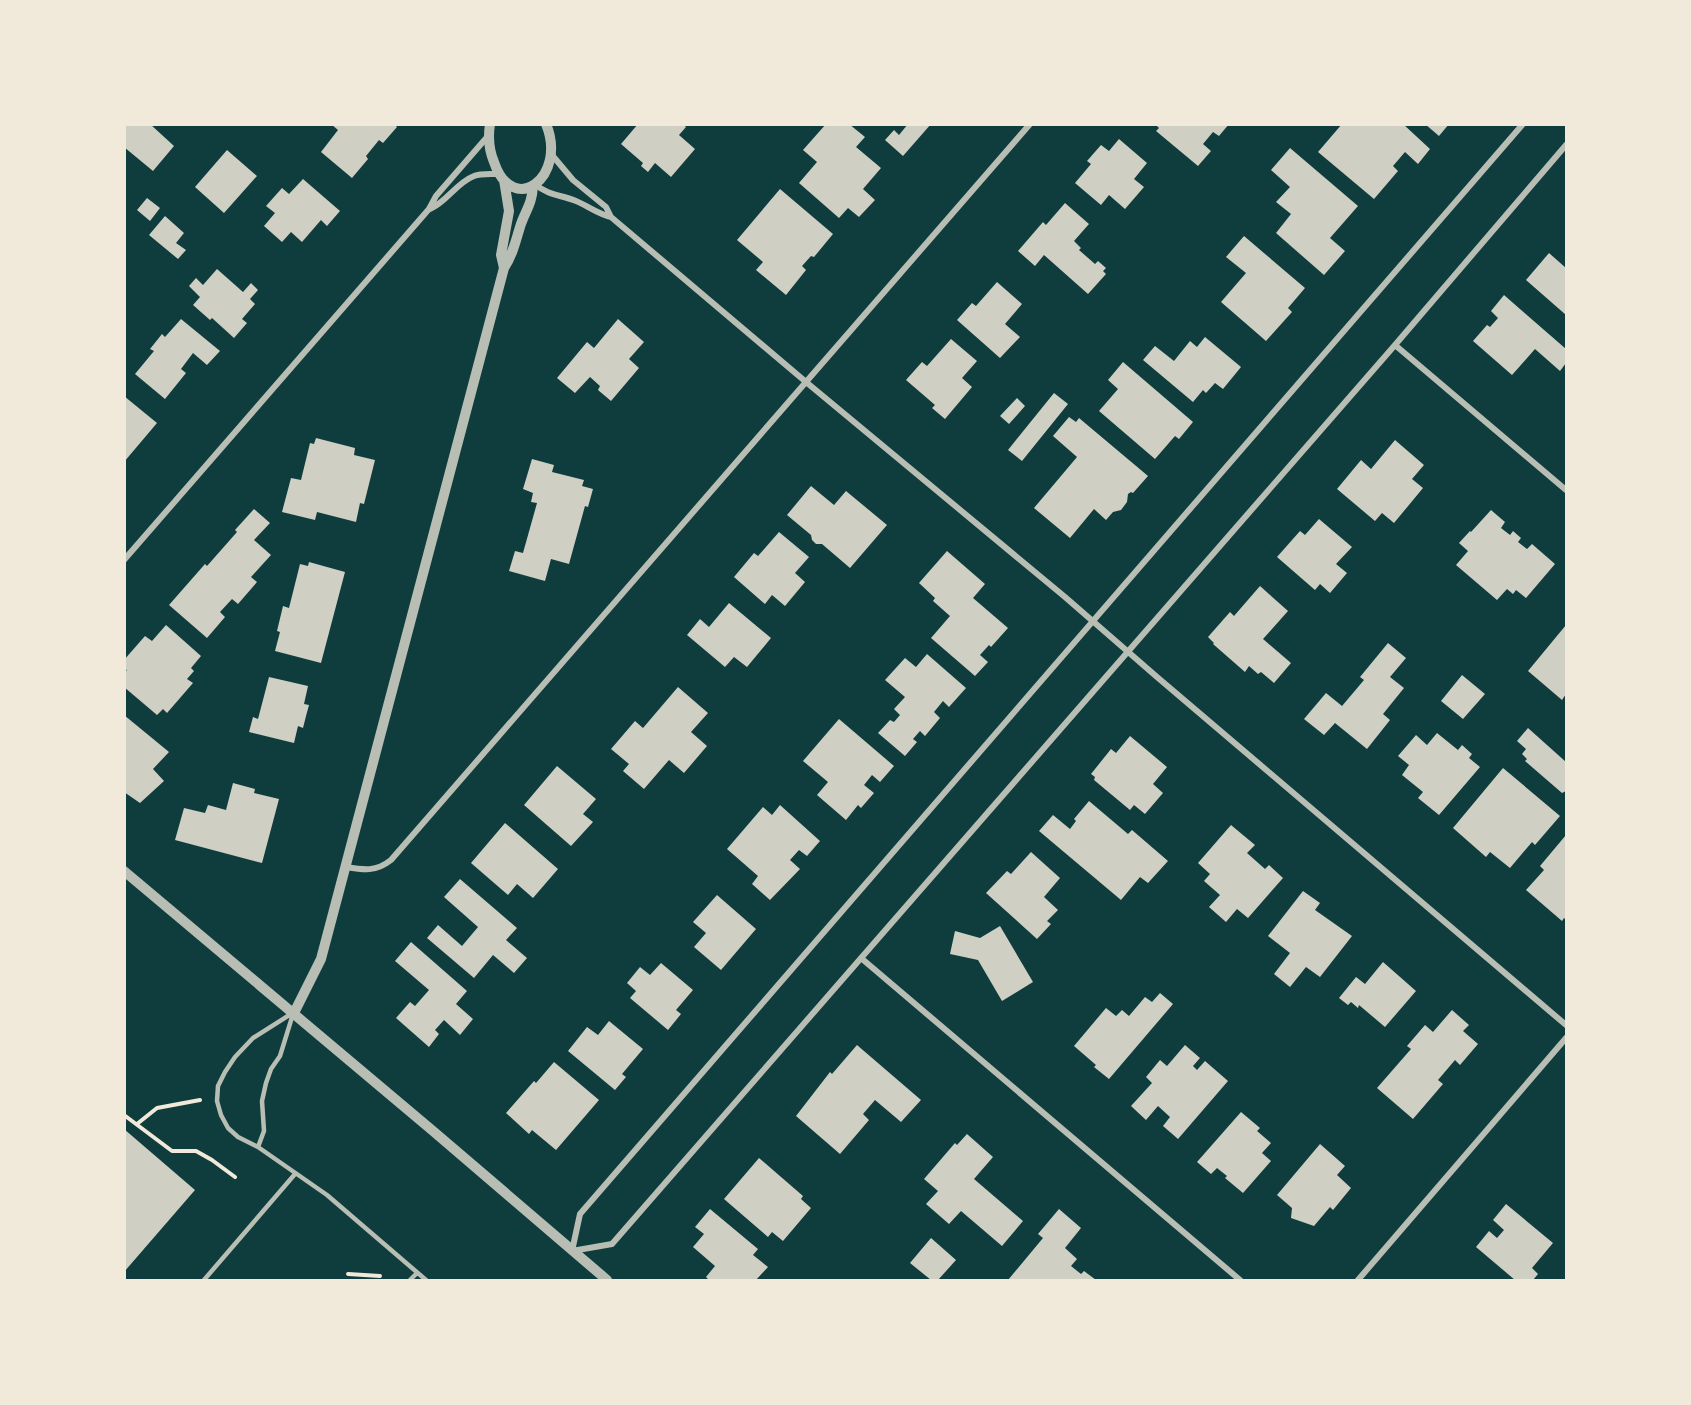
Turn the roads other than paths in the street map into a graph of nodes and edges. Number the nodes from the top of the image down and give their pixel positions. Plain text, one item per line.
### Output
1 (1030, 124) edge
2 (1522, 124) edge
3 (549, 127) edge
4 (488, 129) edge
5 (1566, 145) edge
6 (552, 155) junction
7 (501, 177) junction
8 (535, 185) junction
9 (429, 209) junction
10 (611, 217) junction
11 (504, 268) junction
12 (1395, 345) junction
13 (806, 382) junction
14 (1566, 490) edge
15 (124, 560) edge
16 (1093, 621) junction
17 (1128, 652) junction
18 (346, 867) junction
19 (124, 871) edge
20 (861, 958) junction
21 (294, 1013) junction
22 (1566, 1025) edge
23 (1566, 1038) edge
24 (258, 1147) junction
25 (295, 1174) junction
26 (572, 1251) junction
27 (417, 1273) junction
28 (204, 1281) edge
29 (410, 1281) edge
30 (426, 1281) edge
31 (607, 1281) edge
32 (1240, 1281) edge
33 (1358, 1281) edge

1 - 13 street
2 - 16 street
3 - 6 street
4 - 7 street
4 - 9 street
5 - 12 street
6 - 8 street
6 - 10 street
7 - 8 street
7 - 9 street
7 - 11 street
8 - 10 street
8 - 11 street
9 - 15 street
10 - 13 street
11 - 18 street
12 - 14 street
12 - 17 street
13 - 16 street
13 - 18 street
16 - 17 street
16 - 26 street
17 - 20 street
17 - 22 street
18 - 21 street
19 - 21 street
20 - 26 street
20 - 32 street
21 - 24 lane
21 - 24 lane
21 - 26 street
23 - 33 street
24 - 25 lane
25 - 27 lane
25 - 28 lane
26 - 31 street
27 - 29 lane
27 - 30 lane

